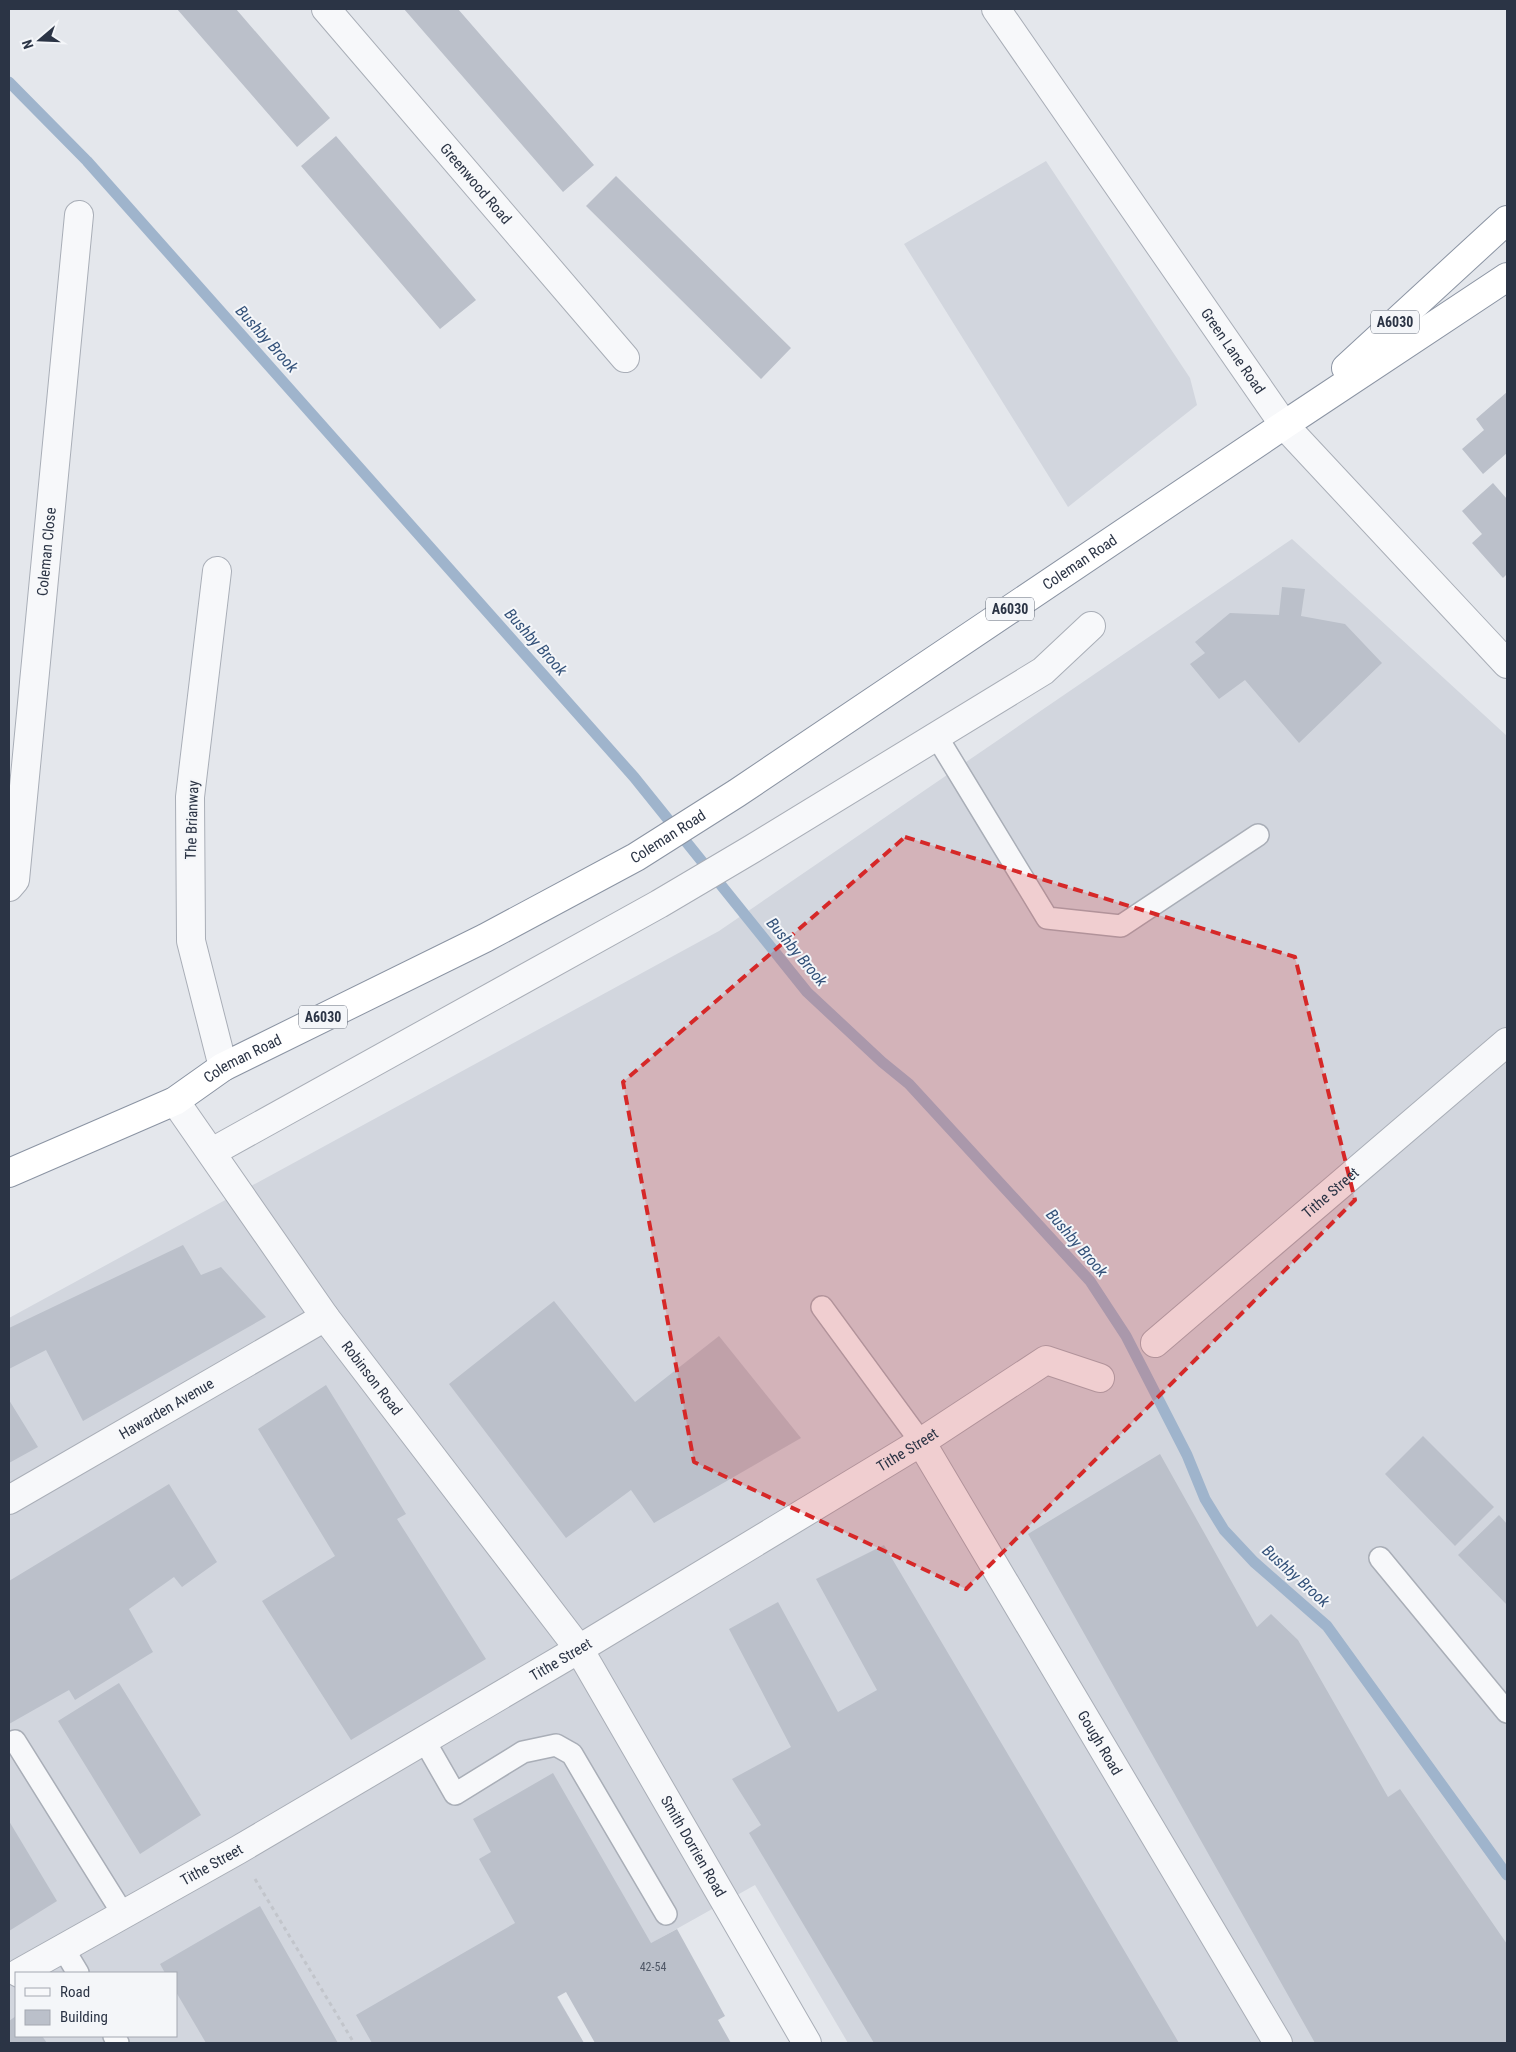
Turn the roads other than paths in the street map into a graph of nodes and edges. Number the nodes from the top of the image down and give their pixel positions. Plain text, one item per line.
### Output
1 (326, 9) edge
2 (996, 9) edge
3 (78, 216) dead end
4 (1507, 220) edge
5 (1507, 277) edge
6 (625, 358) dead end
7 (1284, 425) junction
8 (218, 571) dead end
9 (1091, 626) dead end
10 (1507, 664) edge
11 (937, 736) junction
12 (1258, 835) dead end
13 (9, 887) edge
14 (1507, 1042) edge
15 (223, 1067) junction
16 (175, 1100) junction
17 (212, 1152) junction
18 (9, 1173) edge
19 (822, 1307) dead end
20 (325, 1317) junction
21 (1154, 1343) dead end
22 (1100, 1378) dead end
23 (921, 1442) junction
24 (9, 1500) edge
25 (1380, 1558) dead end
26 (579, 1649) junction
27 (1507, 1712) edge
28 (15, 1740) dead end
29 (424, 1740) junction
30 (124, 1914) junction
31 (666, 1914) dead end
32 (63, 1948) junction
33 (20, 1972) edge
34 (77, 1972) edge
35 (807, 2043) edge
36 (1278, 2043) edge

1 - 6 street, Greenwood Road
2 - 7 street, Green Lane Road
3 - 13 street, Coleman Close
4 - 7 highway, Coleman Road / A6030
5 - 7 highway, Coleman Road / A6030
7 - 10 street, Green Lane Road
7 - 15 highway, Coleman Road / A6030
8 - 15 street, The Brianway
9 - 11 street
11 - 12 lane
11 - 17 street
14 - 21 street, Tithe Street
15 - 16 highway, Coleman Road / A6030
16 - 17 street, Robinson Road
16 - 18 highway, Coleman Road / A6030
17 - 20 street, Robinson Road
19 - 23 lane
20 - 24 street, Hawarden Avenue
20 - 26 street, Robinson Road
22 - 23 street, Tithe Street
23 - 26 street, Tithe Street
23 - 36 street, Gough Road
25 - 27 lane
26 - 29 street, Tithe Street
26 - 35 street, Smith Dorrien Road
28 - 30 lane
29 - 30 street, Tithe Street
29 - 31 lane
30 - 32 street, Tithe Street
32 - 33 street, Tithe Street
32 - 34 lane

